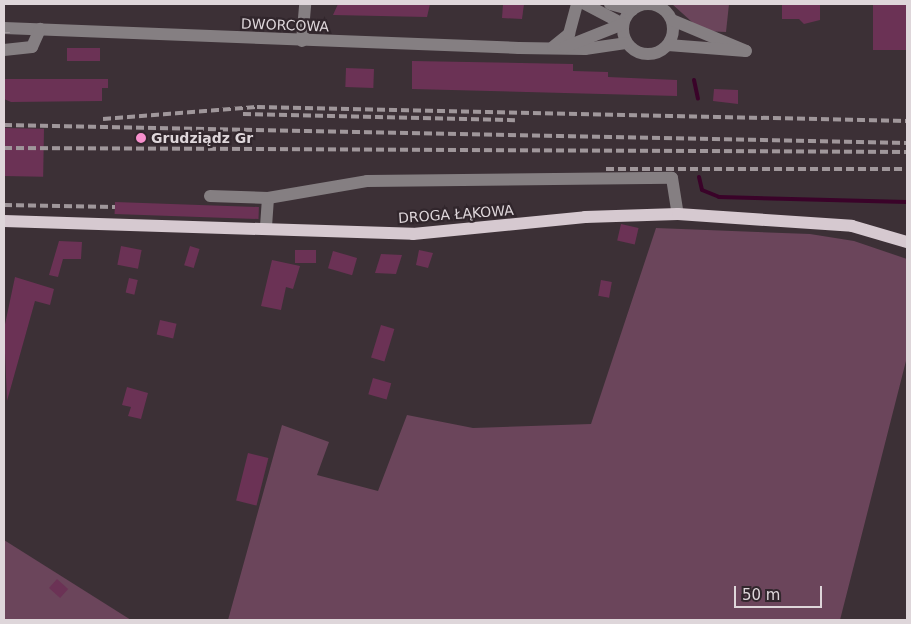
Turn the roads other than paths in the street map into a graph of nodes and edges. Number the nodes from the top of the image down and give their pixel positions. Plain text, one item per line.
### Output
1 (305, 4) edge
2 (577, 4) edge
3 (585, 4) edge
4 (610, 4) edge
5 (659, 5) edge
6 (637, 6) edge
7 (672, 20) junction
8 (623, 24) junction
9 (4, 28) edge
10 (40, 29) junction
11 (302, 41) junction
12 (626, 43) junction
13 (668, 44) junction
14 (565, 47) junction
15 (551, 48) junction
16 (4, 50) edge
17 (210, 196) dead end
18 (268, 198) junction
19 (678, 214) junction
20 (4, 221) edge
21 (266, 229) junction
22 (907, 242) edge

1 - 11 street
2 - 15 street
3 - 8 street
4 - 6 street
5 - 6 street
5 - 7 street
6 - 8 street
7 - 13 street
7 - 13 street
8 - 12 street
8 - 14 street, DWORCOWA
9 - 10 street, DWORCOWA
10 - 11 street, DWORCOWA
10 - 16 street
11 - 15 street, DWORCOWA
12 - 13 street
12 - 14 street, DWORCOWA
14 - 15 street, DWORCOWA
17 - 18 street
18 - 19 street
18 - 21 street
19 - 21 main road, DROGA ŁĄKOWA
19 - 22 main road, DROGA ŁĄKOWA
20 - 21 main road, DROGA ŁĄKOWA

